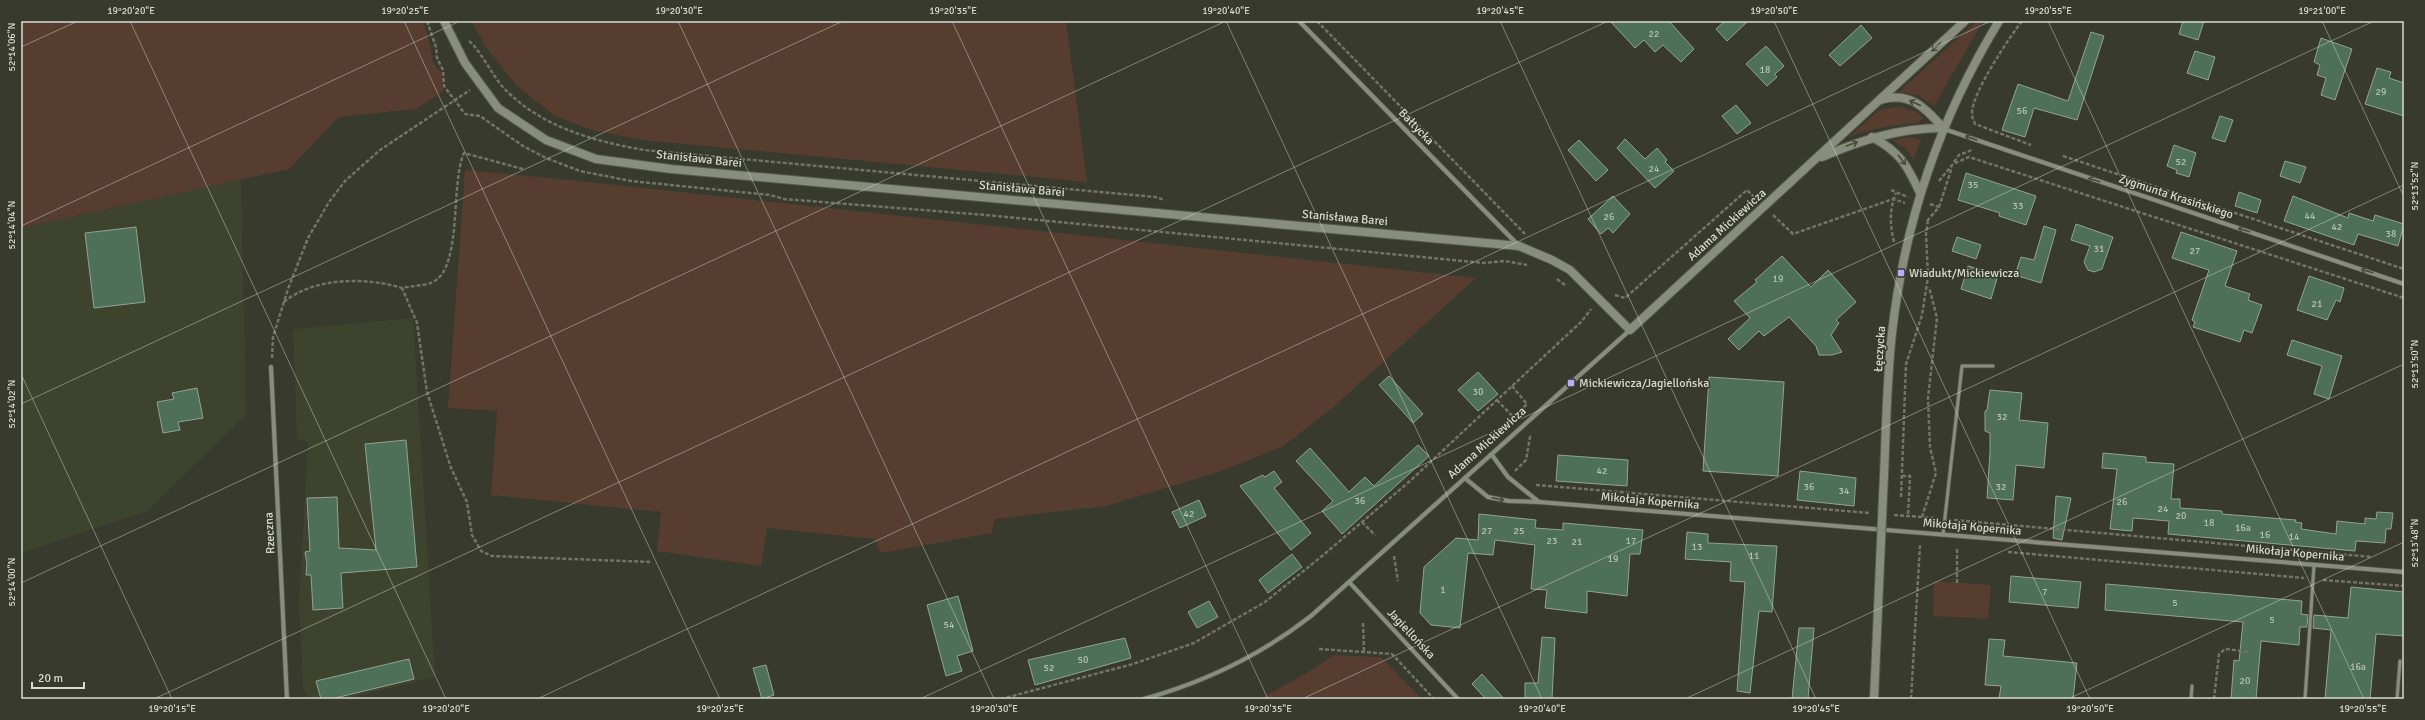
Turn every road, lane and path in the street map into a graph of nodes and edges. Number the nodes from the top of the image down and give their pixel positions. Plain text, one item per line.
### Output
1 (444, 21) edge
2 (1299, 21) edge
3 (1316, 21) edge
4 (1965, 21) edge
5 (1999, 21) edge
6 (2022, 21) edge
7 (466, 39) dead end
8 (480, 84) junction
9 (1877, 101) junction
10 (1942, 128) junction
11 (1872, 137) junction
12 (1999, 138) dead end
13 (1977, 141) junction
14 (2038, 148) dead end
15 (2059, 155) dead end
16 (1816, 159) junction
17 (1953, 164) junction
18 (523, 169) dead end
19 (1939, 182) dead end
20 (1896, 193) dead end
21 (1920, 193) junction
22 (1934, 197) dead end
23 (1894, 199) junction
24 (1170, 202) dead end
25 (1916, 206) junction
26 (1764, 208) junction
27 (1928, 220) junction
28 (1911, 229) junction
29 (1508, 236) junction
30 (1519, 246) junction
31 (1896, 250) dead end
32 (2404, 269) edge
33 (2404, 284) edge
34 (1929, 287) dead end
35 (402, 288) junction
36 (1599, 298) junction
37 (2404, 298) edge
38 (284, 303) junction
39 (1630, 330) junction
40 (271, 366) joint
41 (1993, 366) dead end
42 (1512, 386) junction
43 (1513, 417) dead end
44 (1492, 455) junction
45 (1902, 476) junction
46 (1466, 479) junction
47 (1902, 497) dead end
48 (1539, 502) junction
49 (1908, 516) dead end
50 (1922, 517) dead end
51 (1362, 522) junction
52 (1944, 535) junction
53 (1375, 536) dead end
54 (1920, 545) dead end
55 (1958, 548) dead end
56 (1394, 556) dead end
57 (651, 562) dead end
58 (2314, 565) junction
59 (2404, 572) edge
60 (1398, 581) dead end
61 (1350, 583) junction
62 (1957, 583) dead end
63 (1363, 623) dead end
64 (1319, 649) dead end
65 (1364, 652) junction
66 (2250, 652) dead end
67 (2400, 661) dead end
68 (2192, 686) dead end
69 (287, 699) edge
70 (1001, 699) edge
71 (1144, 699) edge
72 (1434, 699) edge
73 (1458, 699) edge
74 (1874, 699) edge
75 (1911, 699) edge
76 (2191, 699) edge
77 (2214, 699) edge
78 (2305, 699) edge
79 (2397, 699) edge

1 - 8 street, Stanisława Barei
2 - 29 street, Bałtycka
3 - 29 path
4 -> 9 street, Adama Mickiewicza
5 - 10 street, Łęczycka
6 - 14 path
7 - 24 path
8 - 30 street, Stanisława Barei
8 - 38 path
10 -> 9 street
9 - 16 street, Adama Mickiewicza
10 - 11 street, Adama Mickiewicza
13 -> 10 street, Zygmunta Krasińskiego
10 - 21 street, Łęczycka
16 -> 11 street, Adama Mickiewicza
11 -> 21 street
12 - 13 path
13 - 17 path
33 -> 13 street, Zygmunta Krasińskiego
15 - 32 path
16 - 26 street, Adama Mickiewicza
17 - 19 path
17 - 27 path
17 - 37 path
18 - 35 path
20 - 23 path
21 - 25 street, Łęczycka
22 - 27 path
23 - 25 path
23 - 26 path
23 - 31 path
25 - 28 street, Łęczycka
26 - 36 path
26 - 39 street, Adama Mickiewicza
27 - 28 path
27 - 45 path
28 - 74 street, Łęczycka, bridge
29 - 30 street, Bałtycka
30 - 36 street, Stanisława Barei
34 - 50 path
35 - 38 path
35 - 57 path
36 - 39 street, Stanisława Barei
36 - 42 path
38 - 40 path
39 - 44 street, Adama Mickiewicza
40 - 69 street, Rzeczna
41 - 52 lane
42 - 43 path
42 - 51 path
44 - 46 street, Adama Mickiewicza
44 - 48 street
45 - 47 path
45 - 49 path
46 -> 48 street, Mikołaja Kopernika
46 - 61 street, Adama Mickiewicza
48 - 52 street, Mikołaja Kopernika
51 - 53 path
51 - 70 path
52 - 58 street, Mikołaja Kopernika
54 - 75 path
55 - 62 path
56 - 60 path
58 - 59 street, Mikołaja Kopernika
58 - 78 lane
61 - 71 street, Adama Mickiewicza
61 - 73 street, Jagiellońska
63 - 65 path
64 - 65 path
65 - 72 path
66 - 77 path
67 - 79 lane
68 - 76 lane

